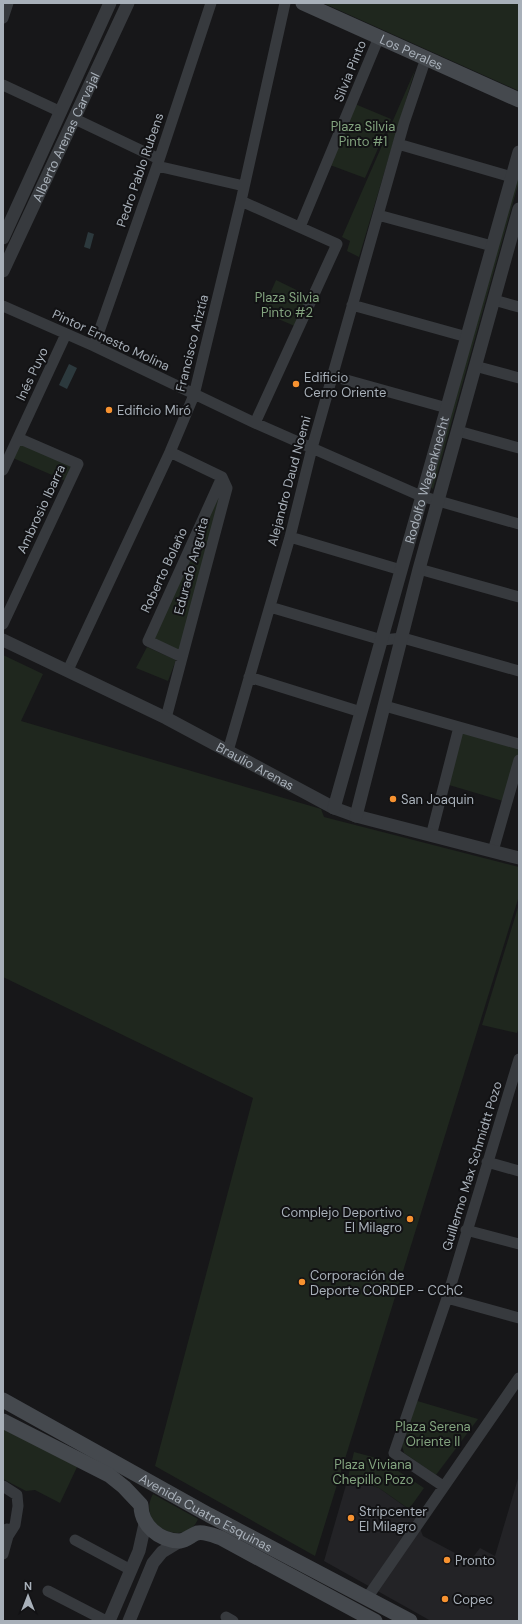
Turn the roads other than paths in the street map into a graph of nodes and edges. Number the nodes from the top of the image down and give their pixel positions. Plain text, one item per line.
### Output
1 (8, 3) edge
2 (110, 3) edge
3 (128, 3) edge
4 (211, 3) edge
5 (285, 3) edge
6 (303, 3) edge
7 (3, 18) edge
8 (379, 37) junction
9 (426, 58) junction
10 (3, 85) edge
11 (519, 100) edge
12 (61, 112) junction
13 (74, 119) junction
14 (398, 144) junction
15 (519, 152) edge
16 (158, 162) junction
17 (512, 177) junction
18 (244, 186) junction
19 (241, 201) junction
20 (519, 209) edge
21 (378, 215) junction
22 (300, 227) junction
23 (3, 238) edge
24 (492, 246) junction
25 (3, 271) edge
26 (494, 300) junction
27 (352, 305) junction
28 (3, 306) edge
29 (519, 307) edge
30 (66, 334) junction
31 (467, 337) junction
32 (94, 346) junction
33 (475, 366) junction
34 (332, 376) junction
35 (519, 378) edge
36 (194, 395) junction
37 (447, 408) junction
38 (255, 423) junction
39 (458, 430) junction
40 (18, 438) junction
41 (312, 448) junction
42 (519, 448) edge
43 (170, 452) junction
44 (3, 470) edge
45 (222, 477) junction
46 (421, 496) junction
47 (438, 502) junction
48 (519, 524) edge
49 (290, 537) junction
50 (419, 569) junction
51 (401, 570) junction
52 (519, 597) edge
53 (270, 607) junction
54 (3, 624) edge
55 (403, 638) junction
56 (3, 640) edge
57 (382, 640) junction
58 (182, 657) junction
59 (68, 670) junction
60 (519, 671) edge
61 (249, 677) junction
62 (384, 706) junction
63 (362, 712) junction
64 (166, 718) junction
65 (459, 727) junction
66 (519, 744) edge
67 (228, 751) junction
68 (519, 760) edge
69 (334, 808) junction
70 (356, 816) junction
71 (431, 836) junction
72 (493, 852) junction
73 (519, 858) edge
74 (519, 1059) edge
75 (514, 1095) edge
76 (487, 1162) junction
77 (519, 1171) edge
78 (466, 1230) junction
79 (519, 1244) edge
80 (447, 1298) junction
81 (519, 1318) edge
82 (519, 1378) edge
83 (514, 1394) edge
84 (3, 1400) edge
85 (3, 1421) edge
86 (153, 1483) junction
87 (3, 1486) edge
88 (443, 1486) junction
89 (141, 1505) junction
90 (208, 1515) junction
91 (145, 1524) junction
92 (198, 1533) junction
93 (75, 1540) dead end
94 (180, 1541) junction
95 (3, 1554) edge
96 (131, 1570) junction
97 (48, 1591) dead end
98 (366, 1598) junction
99 (358, 1617) edge
100 (108, 1621) edge
101 (129, 1621) edge
102 (375, 1621) edge
103 (410, 1621) edge

1 - 7 street
2 - 12 street, Alberto Arenas Carvajal
3 - 13 street, Alberto Arenas Carvajal
4 - 16 street, Pedro Pablo Rubens
5 - 18 street, Francisco Ariztía
6 - 8 main road, Los Perales
8 - 9 main road, Los Perales
8 - 22 street, Silvia Pinto
9 - 11 main road, Los Perales
9 - 14 street, Alejandro Daud Noemi
10 - 12 street
12 - 23 street, Alberto Arenas Carvajal
13 - 16 street
13 - 25 street, Alberto Arenas Carvajal
14 - 17 street
14 - 21 street, Alejandro Daud Noemi
15 - 17 street, Rodolfo Wagenknecht
16 - 18 street
16 - 32 street, Pedro Pablo Rubens
17 - 24 street, Rodolfo Wagenknecht
18 - 19 street, Francisco Ariztía
19 - 22 street
19 - 36 street, Francisco Ariztía
20 - 26 street, Rodolfo Wagenknecht
21 - 24 street
21 - 27 street, Alejandro Daud Noemi
22 - 38 street
24 - 31 street, Rodolfo Wagenknecht
26 - 29 street
26 - 33 street, Rodolfo Wagenknecht
27 - 31 street
27 - 34 street, Alejandro Daud Noemi
28 - 30 street, Pintor Ernesto Molina
30 - 32 street, Pintor Ernesto Molina
30 - 40 street, Inés Puyo
31 - 37 street, Rodolfo Wagenknecht
32 - 36 street, Pintor Ernesto Molina
33 - 35 street
33 - 39 street, Rodolfo Wagenknecht
34 - 37 street
34 - 41 street, Alejandro Daud Noemi
36 - 38 street, Pintor Ernesto Molina
36 - 43 street, Francisco Ariztía
37 - 46 street, Rodolfo Wagenknecht
38 - 41 street, Pintor Ernesto Molina
39 - 42 street
39 - 47 street, Rodolfo Wagenknecht
40 - 44 street, Inés Puyo
40 - 54 street, Ambrosio Ibarra
41 - 46 street, Pintor Ernesto Molina
41 - 49 street, Alejandro Daud Noemi
43 - 45 street
43 - 59 street, Francisco Ariztía
45 - 58 street, Edurado Anguita
45 - 58 street, Roberto Bolaño
46 - 47 street, Pintor Ernesto Molina
46 - 51 street, Rodolfo Wagenknecht
47 - 48 street, Pintor Ernesto Molina
47 - 50 street, Rodolfo Wagenknecht
49 - 51 street
49 - 53 street, Alejandro Daud Noemi
50 - 52 street
50 - 55 street, Rodolfo Wagenknecht
51 - 57 street, Rodolfo Wagenknecht
53 - 57 street
53 - 61 street, Alejandro Daud Noemi
55 - 57 street
55 - 60 street
55 - 62 street, Rodolfo Wagenknecht
56 - 59 street, Braulio Arenas
57 - 63 street, Rodolfo Wagenknecht
58 - 64 street, Edurado Anguita
59 - 64 street, Braulio Arenas
61 - 63 street
61 - 67 street, Alejandro Daud Noemi
62 - 65 street
62 - 70 street, Rodolfo Wagenknecht
63 - 69 street, Rodolfo Wagenknecht
64 - 67 street, Braulio Arenas
65 - 66 street
65 - 71 street
67 - 69 street, Braulio Arenas
68 - 72 street
69 - 70 street, Braulio Arenas
70 - 71 street, Braulio Arenas
71 - 72 street, Braulio Arenas
72 - 73 street, Braulio Arenas
74 - 75 street, Guillermo Max Schmidtt Pozo
75 - 76 street, Guillermo Max Schmidtt Pozo
76 - 77 street
76 - 78 street, Guillermo Max Schmidtt Pozo
78 - 79 street
78 - 80 street, Guillermo Max Schmidtt Pozo
80 - 81 street
80 - 88 street, Guillermo Max Schmidtt Pozo
82 - 83 street
83 - 88 street
84 - 86 main road, Avenida Cuatro Esquinas
85 - 89 main road, Avenida Cuatro Esquinas
86 - 89 main road
86 - 90 main road, Avenida Cuatro Esquinas
87 - 95 street
88 - 98 street
89 - 91 main road, Avenida Cuatro Esquinas
90 - 92 main road
90 - 98 main road, Avenida Cuatro Esquinas
91 - 94 main road
91 - 96 street
92 - 94 main road, Avenida Cuatro Esquinas
92 - 99 main road, Avenida Cuatro Esquinas
93 - 96 street
94 - 101 street
96 - 100 street
97 - 100 street
98 - 103 main road, Avenida Cuatro Esquinas
99 - 102 main road, Avenida Cuatro Esquinas

